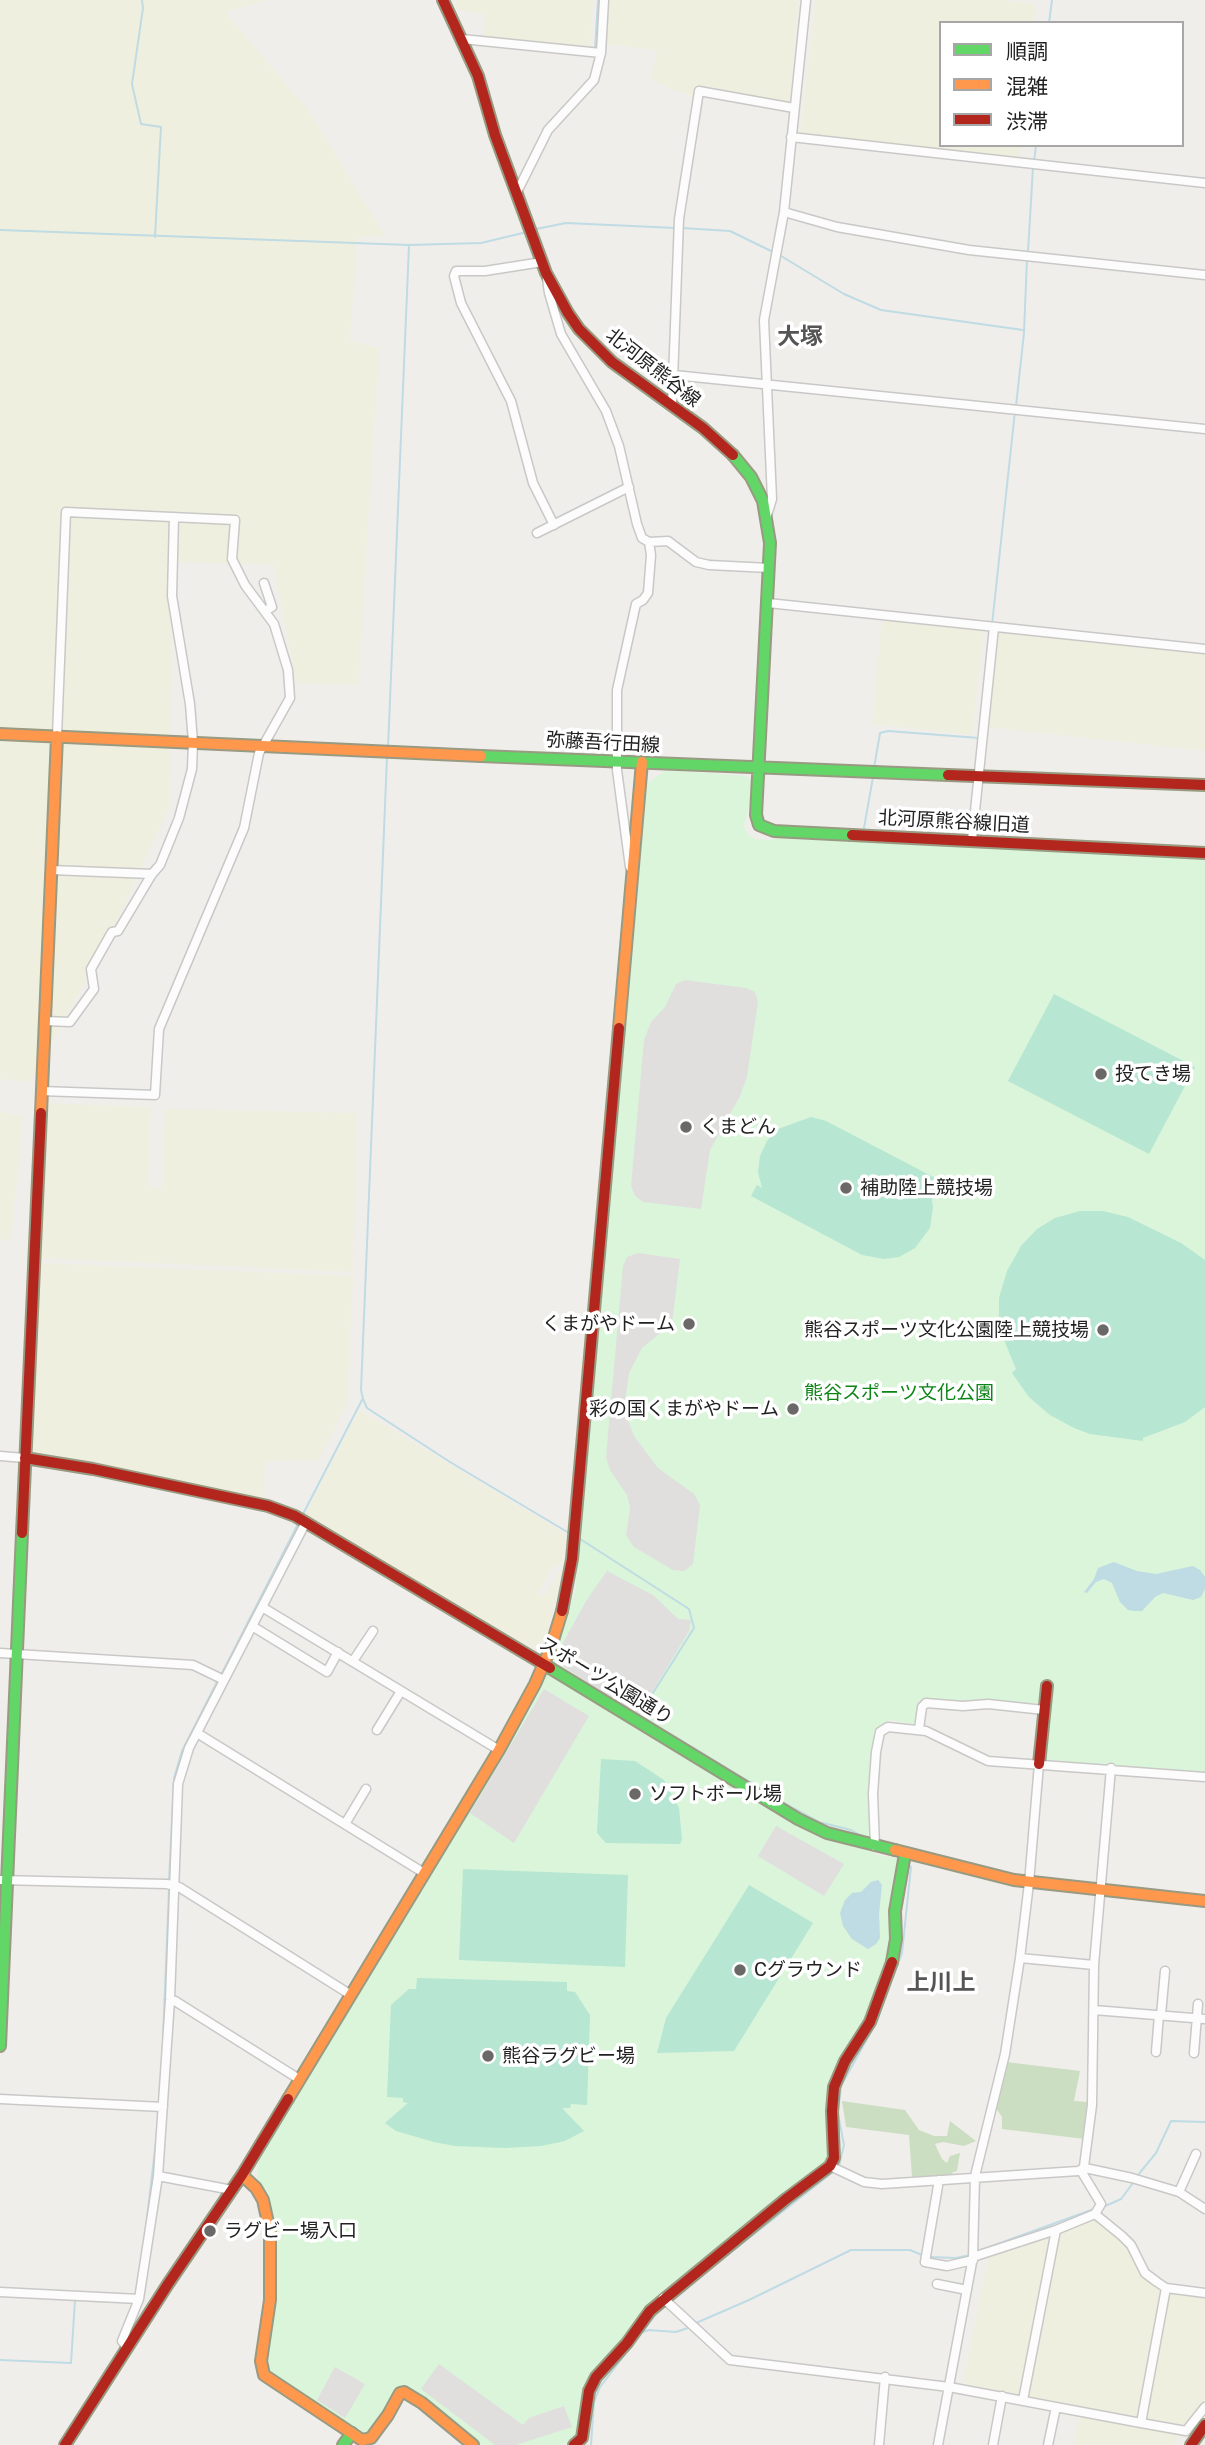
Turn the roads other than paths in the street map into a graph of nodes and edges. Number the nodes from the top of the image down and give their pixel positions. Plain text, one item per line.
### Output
1 (443, 0) edge
2 (604, 0) edge
3 (806, 0) edge
4 (462, 39) junction
5 (601, 53) junction
6 (794, 108) junction
7 (790, 137) junction
8 (1205, 183) edge
9 (517, 192) junction
10 (784, 212) junction
11 (544, 267) junction
12 (1205, 275) edge
13 (674, 375) junction
14 (767, 384) junction
15 (672, 406) junction
16 (1205, 429) edge
17 (629, 487) junction
18 (767, 515) junction
19 (174, 517) junction
20 (554, 524) junction
21 (537, 533) dead end
22 (649, 542) junction
23 (769, 568) junction
24 (264, 583) dead end
25 (768, 603) junction
26 (265, 611) junction
27 (994, 627) junction
28 (1205, 649) edge
29 (0, 734) edge
30 (57, 736) junction
31 (193, 743) junction
32 (264, 746) junction
33 (617, 761) junction
34 (642, 762) junction
35 (758, 768) junction
36 (979, 776) junction
37 (1205, 786) edge
38 (972, 840) junction
39 (1205, 853) edge
40 (51, 870) junction
41 (152, 874) junction
42 (632, 878) junction
43 (45, 1021) junction
44 (41, 1091) junction
45 (0, 1455) edge
46 (25, 1458) junction
47 (306, 1522) junction
48 (262, 1607) junction
49 (252, 1626) junction
50 (373, 1630) dead end
51 (0, 1653) edge
52 (338, 1653) junction
53 (16, 1654) junction
54 (353, 1661) junction
55 (544, 1664) junction
56 (224, 1680) junction
57 (1047, 1686) dead end
58 (401, 1691) junction
59 (1044, 1710) junction
60 (919, 1729) junction
61 (377, 1730) dead end
62 (197, 1733) junction
63 (499, 1750) junction
64 (1039, 1764) junction
65 (1111, 1769) junction
66 (1205, 1777) edge
67 (366, 1789) dead end
68 (345, 1824) junction
69 (875, 1846) junction
70 (905, 1854) junction
71 (424, 1873) junction
72 (4, 1880) edge
73 (1029, 1883) junction
74 (174, 1886) junction
75 (1100, 1891) junction
76 (1205, 1900) edge
77 (1020, 1958) junction
78 (1094, 1965) junction
79 (1165, 1971) dead end
80 (351, 1995) junction
81 (170, 2000) junction
82 (1198, 2004) dead end
83 (1094, 2010) junction
84 (1160, 2015) junction
85 (1201, 2018) edge
86 (0, 2046) edge
87 (1156, 2052) dead end
88 (1194, 2053) dead end
89 (299, 2079) junction
90 (0, 2099) edge
91 (163, 2108) junction
92 (1196, 2154) dead end
93 (830, 2166) junction
94 (1086, 2168) junction
95 (242, 2175) junction
96 (158, 2176) junction
97 (975, 2176) junction
98 (939, 2180) junction
99 (232, 2190) junction
100 (1179, 2192) junction
101 (1205, 2209) edge
102 (1097, 2210) junction
103 (1056, 2230) junction
104 (973, 2255) junction
105 (937, 2284) dead end
106 (1166, 2288) junction
107 (967, 2290) junction
108 (0, 2292) edge
109 (1205, 2293) edge
110 (139, 2299) junction
111 (666, 2301) junction
112 (127, 2348) junction
113 (885, 2377) junction
114 (950, 2387) junction
115 (1002, 2396) junction
116 (1023, 2400) junction
117 (1056, 2407) junction
118 (1205, 2407) edge
119 (1141, 2423) junction
120 (1205, 2425) edge
121 (352, 2433) junction
122 (374, 2442) edge
123 (65, 2445) edge
124 (343, 2445) edge
125 (473, 2445) edge
126 (574, 2445) edge
127 (879, 2445) edge
128 (938, 2445) edge
129 (993, 2445) edge
130 (1048, 2445) edge
131 (1191, 2445) edge

1 - 4 main road, 北河原熊谷線
2 - 5 street
3 - 6 street
4 - 5 street
4 - 9 main road, 北河原熊谷線
5 - 9 street
6 - 7 street
6 - 13 street
7 - 8 street
7 - 10 street
9 - 11 main road, 北河原熊谷線
10 - 12 street
10 - 14 street
11 - 15 main road, 北河原熊谷線
11 - 17 street
11 - 20 street
13 - 14 street
13 - 15 street
14 - 16 street
14 - 18 street
15 - 18 main road, 北河原熊谷線
17 - 20 street
17 - 22 street
18 - 23 main road, 北河原熊谷線
19 - 26 street
19 - 30 street
19 - 31 street
20 - 21 street
22 - 23 street
22 - 33 street
23 - 25 main road, 北河原熊谷線
24 - 26 street
25 - 27 street
25 - 35 main road, 北河原熊谷線
26 - 32 street
27 - 28 street
27 - 36 street
29 - 30 main road, 弥藤吾行田線
30 - 31 main road, 弥藤吾行田線
30 - 40 main road
31 - 32 main road, 弥藤吾行田線
31 - 41 street
32 - 33 main road, 弥藤吾行田線
32 - 44 street
33 - 34 main road, 弥藤吾行田線
33 - 42 street
34 - 35 main road, 弥藤吾行田線
34 - 42 main road
35 - 36 main road, 弥藤吾行田線
35 - 38 main road, 北河原熊谷線旧道
36 - 37 main road, 弥藤吾行田線
36 - 38 street
38 - 39 main road, 北河原熊谷線旧道
40 - 41 street
40 - 43 main road
41 - 43 street
42 - 55 main road
43 - 44 main road
44 - 46 main road
45 - 46 street, スポーツ公園通り
46 - 47 main road, スポーツ公園通り
46 - 53 main road
47 - 48 street
47 - 55 main road, スポーツ公園通り
48 - 49 street
48 - 52 street
49 - 52 street
49 - 56 street
50 - 54 street
51 - 53 street
52 - 54 street
53 - 56 street
53 - 72 main road
54 - 58 street
55 - 63 main road
55 - 69 main road, スポーツ公園通り
56 - 62 street
57 - 59 main road
58 - 61 street
58 - 63 street
59 - 60 street
59 - 64 main road
60 - 64 street
60 - 69 street
62 - 68 street
62 - 74 street
63 - 71 main road
64 - 65 street
64 - 73 street
65 - 66 street
65 - 75 street
67 - 68 street
68 - 71 street
69 - 70 main road, スポーツ公園通り
70 - 73 main road, スポーツ公園通り
70 - 93 main road
71 - 80 main road
72 - 74 street
72 - 86 main road
73 - 75 main road, スポーツ公園通り
73 - 77 street
74 - 80 street
74 - 81 street
75 - 76 main road, スポーツ公園通り
75 - 78 street
77 - 78 street
77 - 97 street
78 - 83 street
79 - 84 street
80 - 89 main road
81 - 89 street
81 - 91 street
82 - 85 street
83 - 84 street
83 - 94 street
84 - 85 street
84 - 87 street
85 - 88 street
89 - 95 main road
90 - 91 street
91 - 96 street
92 - 100 street
93 - 98 street
93 - 111 main road
94 - 97 street
94 - 100 street
94 - 102 street
95 - 99 main road
95 - 121 main road
96 - 99 street
96 - 110 street
97 - 98 street
97 - 104 street
98 - 104 street
99 - 112 main road
100 - 101 street
102 - 103 street
102 - 106 street
103 - 104 street
103 - 116 street
104 - 107 street
105 - 107 street
106 - 109 street
106 - 119 street
107 - 114 street
108 - 110 street
110 - 112 street
111 - 113 street
111 - 126 main road
112 - 123 main road
113 - 114 street
113 - 127 street
114 - 115 street
114 - 128 street
115 - 116 street
115 - 129 street
116 - 117 street
117 - 119 street
117 - 130 street
118 - 119 street
120 - 131 main road
121 - 122 main road
121 - 124 main road
122 - 125 main road

